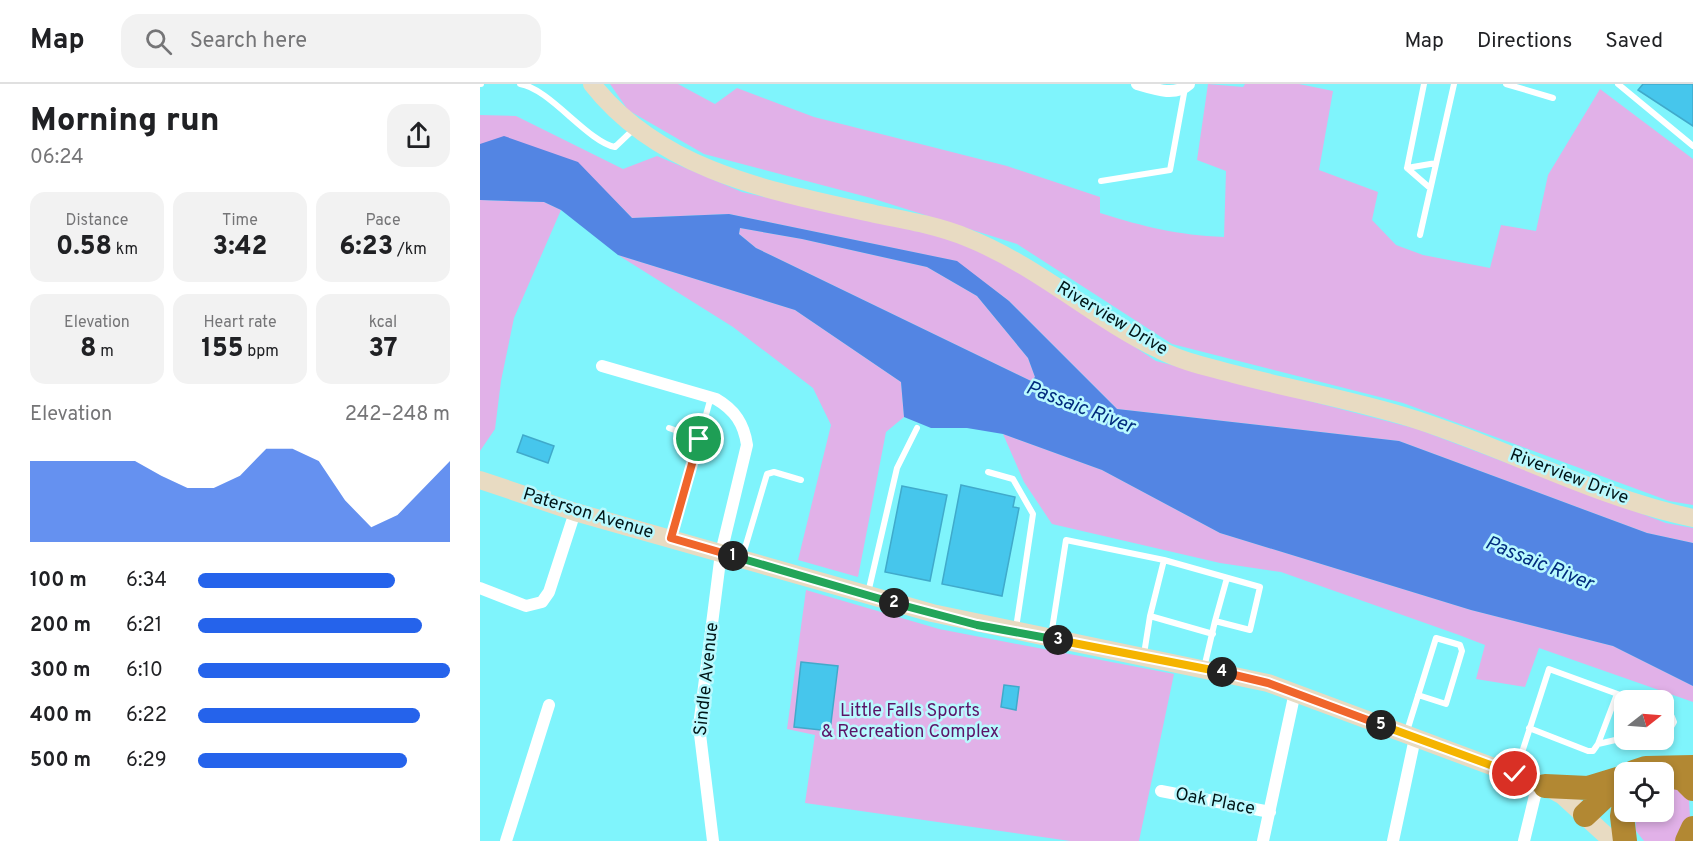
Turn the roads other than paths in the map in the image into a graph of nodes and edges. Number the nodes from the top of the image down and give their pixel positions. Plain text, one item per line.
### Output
1 (520, 84) edge
2 (592, 84) edge
3 (1137, 84) edge
4 (1424, 84) edge
5 (1454, 84) edge
6 (1506, 84) edge
7 (1618, 84) edge
8 (1187, 86) edge
9 (1553, 98) dead end
10 (635, 127) junction
11 (1693, 146) edge
12 (1436, 163) junction
13 (1407, 168) junction
14 (1101, 181) dead end
15 (1430, 188) junction
16 (1420, 235) dead end
17 (602, 366) dead end
18 (711, 398) junction
19 (669, 428) dead end
20 (917, 428) dead end
21 (699, 439) junction
22 (988, 472) dead end
23 (480, 480) edge
24 (801, 480) dead end
25 (575, 512) junction
26 (1693, 518) edge
27 (671, 538) junction
28 (722, 553) junction
29 (742, 558) junction
30 (1164, 560) junction
31 (1227, 578) junction
32 (480, 588) edge
33 (868, 596) junction
34 (1150, 616) junction
35 (1215, 621) junction
36 (1015, 632) junction
37 (1213, 633) junction
38 (1051, 639) junction
39 (1143, 657) junction
40 (1204, 669) junction
41 (1295, 692) junction
42 (1614, 693) edge
43 (1418, 695) junction
44 (1614, 702) edge
45 (549, 705) dead end
46 (1529, 728) junction
47 (1410, 736) junction
48 (1614, 740) edge
49 (1598, 744) junction
50 (1674, 767) edge
51 (1693, 767) edge
52 (1515, 774) junction
53 (1674, 777) edge
54 (1614, 781) edge
55 (1541, 784) junction
56 (1614, 789) edge
57 (1693, 789) edge
58 (1161, 791) dead end
59 (1614, 798) edge
60 (1270, 812) junction
61 (1589, 818) junction
62 (1623, 822) edge
63 (1693, 828) edge
64 (506, 841) edge
65 (713, 841) edge
66 (1263, 841) edge
67 (1393, 841) edge
68 (1524, 841) edge
69 (1612, 841) edge
70 (1625, 841) edge
71 (1687, 841) edge

1 - 10 lane
2 - 10 street, Riverview Drive
3 - 8 street
4 - 13 lane
5 - 12 lane
6 - 9 lane
7 - 11 lane
8 - 14 lane
10 - 26 street, Riverview Drive
12 - 13 lane
12 - 15 lane
13 - 15 lane
15 - 16 lane
17 - 18 street, Sindle Avenue
18 - 21 lane
18 - 28 street, Sindle Avenue
19 - 21 lane
20 - 33 lane
21 - 27 lane
22 - 36 lane
23 - 25 street, Paterson Avenue
24 - 29 lane
25 - 27 street, Paterson Avenue
25 - 32 street
27 - 28 street, Paterson Avenue
28 - 29 street, Paterson Avenue
28 - 65 street, Sindle Avenue
29 - 33 street, Paterson Avenue
30 - 31 lane
30 - 34 lane
30 - 38 lane
31 - 35 lane
31 - 35 lane
33 - 36 street, Paterson Avenue
34 - 37 lane
34 - 39 lane
35 - 37 lane
36 - 38 street, Paterson Avenue
37 - 40 lane
38 - 39 street, Paterson Avenue
39 - 40 street, Paterson Avenue
40 - 41 street, Paterson Avenue
41 - 47 street, Paterson Avenue
41 - 60 street
42 - 46 lane
43 - 43 lane
43 - 47 lane
44 - 49 lane
45 - 64 street
46 - 49 lane
46 - 52 lane
47 - 52 street, Paterson Avenue
47 - 67 street
48 - 49 lane
50 - 51 highway
52 - 55 street, Paterson Avenue
53 - 57 highway
54 - 55 highway
55 - 61 street, Paterson Avenue
55 - 68 street
56 - 61 highway
58 - 60 street, Oak Place
59 - 61 highway
60 - 66 street
61 - 69 street, Paterson Avenue
62 - 70 highway
63 - 71 highway

